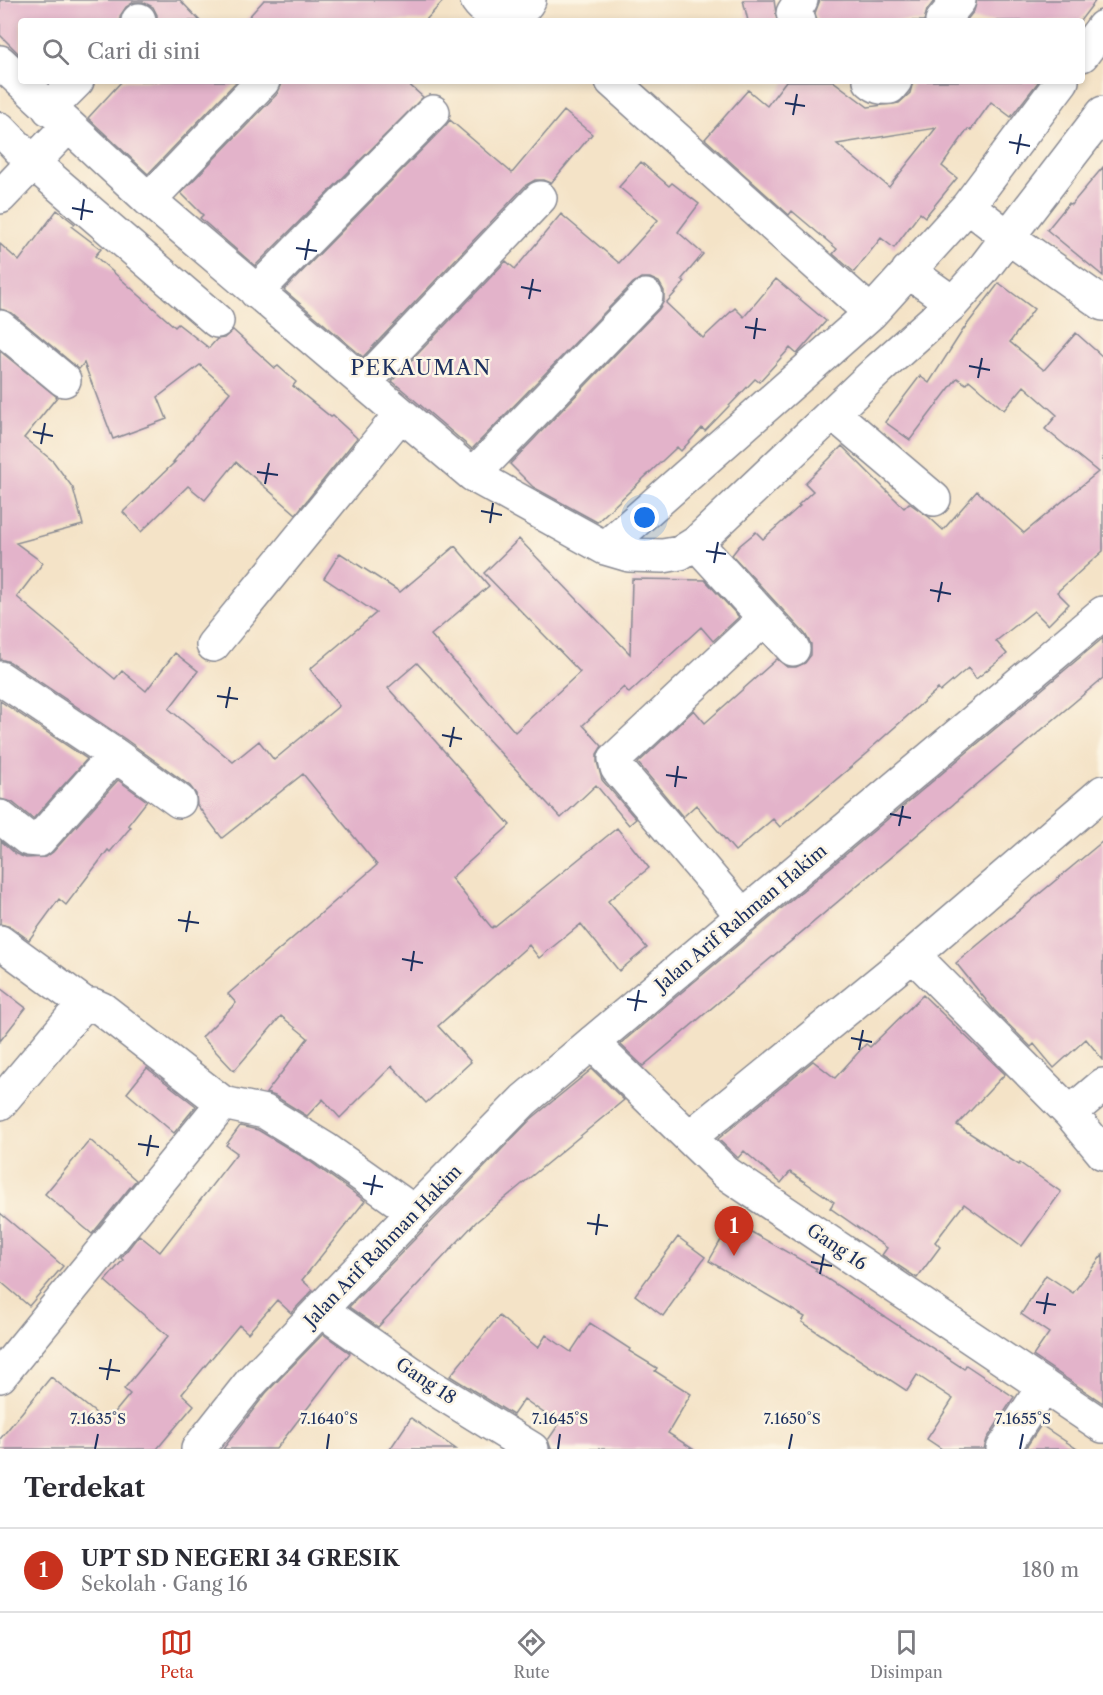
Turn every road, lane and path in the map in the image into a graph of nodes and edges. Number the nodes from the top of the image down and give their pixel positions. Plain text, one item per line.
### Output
1 (477, 0) edge
2 (801, 0) edge
3 (958, 0) edge
4 (534, 8) edge
5 (796, 18) edge
6 (944, 18) edge
7 (1103, 27) edge
8 (1085, 51) edge
9 (0, 62) edge
10 (18, 79) edge
11 (23, 84) edge
12 (75, 84) edge
13 (260, 84) edge
14 (615, 84) edge
15 (874, 84) edge
16 (892, 84) edge
17 (1060, 84) edge
18 (433, 112) dead end
19 (1103, 113) edge
20 (58, 118) junction
21 (0, 129) edge
22 (33, 163) junction
23 (0, 197) edge
24 (540, 198) dead end
25 (149, 200) junction
26 (968, 206) junction
27 (1008, 237) junction
28 (908, 271) junction
29 (256, 292) junction
30 (646, 296) dead end
31 (953, 303) junction
32 (1103, 304) edge
33 (870, 313) junction
34 (217, 321) dead end
35 (0, 327) edge
36 (845, 338) junction
37 (879, 369) junction
38 (64, 380) dead end
39 (364, 383) junction
40 (401, 414) junction
41 (834, 414) junction
42 (473, 475) junction
43 (934, 499) dead end
44 (696, 543) junction
45 (605, 548) junction
46 (1103, 613) edge
47 (764, 619) junction
48 (213, 645) dead end
49 (793, 649) dead end
50 (0, 678) edge
51 (115, 755) junction
52 (1103, 792) edge
53 (179, 801) dead end
54 (0, 817) edge
55 (743, 916) junction
56 (0, 942) edge
57 (913, 956) junction
58 (89, 1005) junction
59 (592, 1043) junction
60 (1103, 1085) edge
61 (0, 1103) edge
62 (223, 1103) junction
63 (1070, 1113) junction
64 (690, 1137) junction
65 (1103, 1153) edge
66 (414, 1212) junction
67 (321, 1310) junction
68 (0, 1376) edge
69 (1044, 1386) junction
70 (1103, 1426) edge
71 (198, 1449) edge
72 (532, 1449) edge
73 (1003, 1449) edge

1 - 4 street
2 - 5 street
3 - 6 street
7 - 8 street
9 - 10 street
11 - 20 street
12 - 20 street
13 - 25 street
14 - 33 street
15 - 16 street
17 - 26 street
18 - 29 street
19 - 27 street
20 - 22 street
20 - 25 street
21 - 22 street
22 - 23 street
22 - 34 street
24 - 39 street
25 - 29 street
26 - 27 street
26 - 28 street
27 - 31 street
27 - 32 street
28 - 31 street
28 - 33 street
29 - 39 street
30 - 42 street
31 - 37 street
33 - 36 street
35 - 38 street
36 - 37 street
36 - 45 street
37 - 41 street
39 - 40 street
40 - 42 street
40 - 48 street
41 - 43 street
41 - 44 street
42 - 45 street
44 - 45 street
44 - 47 street
46 - 55 street, Jalan Arif Rahman Hakim
47 - 49 street
47 - 55 street
50 - 51 street
51 - 53 street
51 - 54 street
52 - 57 street
55 - 59 street, Jalan Arif Rahman Hakim
56 - 58 street
57 - 63 street
57 - 64 street
58 - 61 street
58 - 62 street
59 - 64 street, Gang 16
59 - 66 street, Jalan Arif Rahman Hakim
60 - 63 street
62 - 66 street
62 - 68 street
63 - 65 street
64 - 69 street, Gang 16
66 - 67 street, Jalan Arif Rahman Hakim
67 - 71 street, Jalan Arif Rahman Hakim
67 - 72 street, Gang 18
69 - 70 street, Gang 16
69 - 73 street

